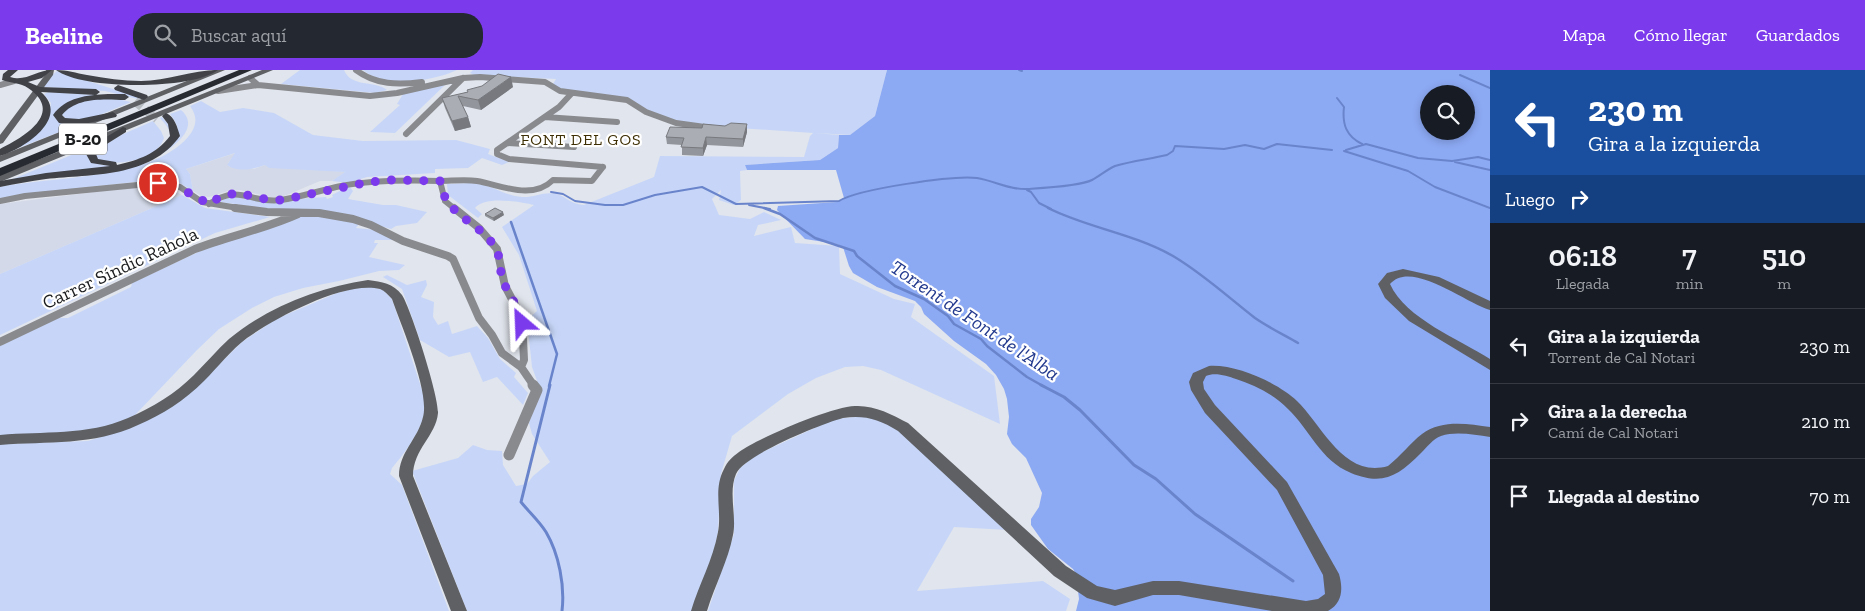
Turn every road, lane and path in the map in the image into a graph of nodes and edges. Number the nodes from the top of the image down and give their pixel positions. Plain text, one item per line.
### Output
1 (14, 70) edge
2 (49, 70) edge
3 (60, 70) edge
4 (214, 70) edge
5 (221, 70) edge
6 (235, 70) edge
7 (260, 70) edge
8 (269, 70) edge
9 (356, 70) edge
10 (249, 74) edge
11 (464, 76) junction
12 (85, 77) junction
13 (5, 81) edge
14 (392, 84) junction
15 (260, 85) junction
16 (36, 89) junction
17 (222, 89) junction
18 (572, 93) junction
19 (389, 94) junction
20 (125, 97) junction
21 (144, 97) tunnel mouth
22 (134, 101) tunnel mouth
23 (113, 115) junction
24 (545, 117) junction
25 (617, 122) dead end
26 (717, 128) edge
27 (123, 130) junction
28 (406, 134) dead end
29 (1, 139) edge
30 (507, 142) junction
31 (574, 147) dead end
32 (0, 153) edge
33 (0, 159) edge
34 (559, 164) junction
35 (0, 166) edge
36 (0, 172) edge
37 (0, 179) edge
38 (553, 180) junction
39 (440, 181) junction
40 (0, 184) edge
41 (0, 201) edge
42 (209, 204) junction
43 (284, 213) junction
44 (299, 213) junction
45 (257, 228) junction
46 (1490, 306) edge
47 (0, 342) edge
48 (1490, 366) edge
49 (521, 367) junction
50 (1490, 432) edge
51 (0, 440) edge
52 (509, 455) dead end
53 (459, 611) edge
54 (699, 611) edge

1 - 13 main road
2 - 13 main road
2 - 16 street
3 - 12 main road
4 - 12 main road
5 - 23 street
6 - 35 highway, B-20
7 - 17 highway
8 - 10 street
9 - 14 street
10 - 15 street
10 - 17 street
10 - 36 highway, B-20
11 - 14 street
11 - 18 street
11 - 19 street
11 - 28 street
12 - 21 main road
13 - 16 main road
14 - 19 street
15 - 17 street
15 - 19 street
16 - 20 main road
16 - 29 street
16 - 32 main road
17 - 27 street
18 - 24 street
18 - 26 street
20 - 22 main road
20 - 23 main road
23 - 33 street
24 - 25 street
24 - 30 street
27 - 37 street
27 - 40 main road
30 - 31 street
30 - 34 street
34 - 38 street
34 - 38 street
38 - 39 street
39 - 42 street
39 - 49 street
41 - 42 street
42 - 43 street
43 - 44 street
43 - 45 street, Carrer Síndic Rahola
44 - 45 street, Carrer Síndic Rahola
44 - 49 street
45 - 47 street, Carrer Síndic Rahola
46 - 48 street
49 - 52 street
50 - 54 street
51 - 53 street

